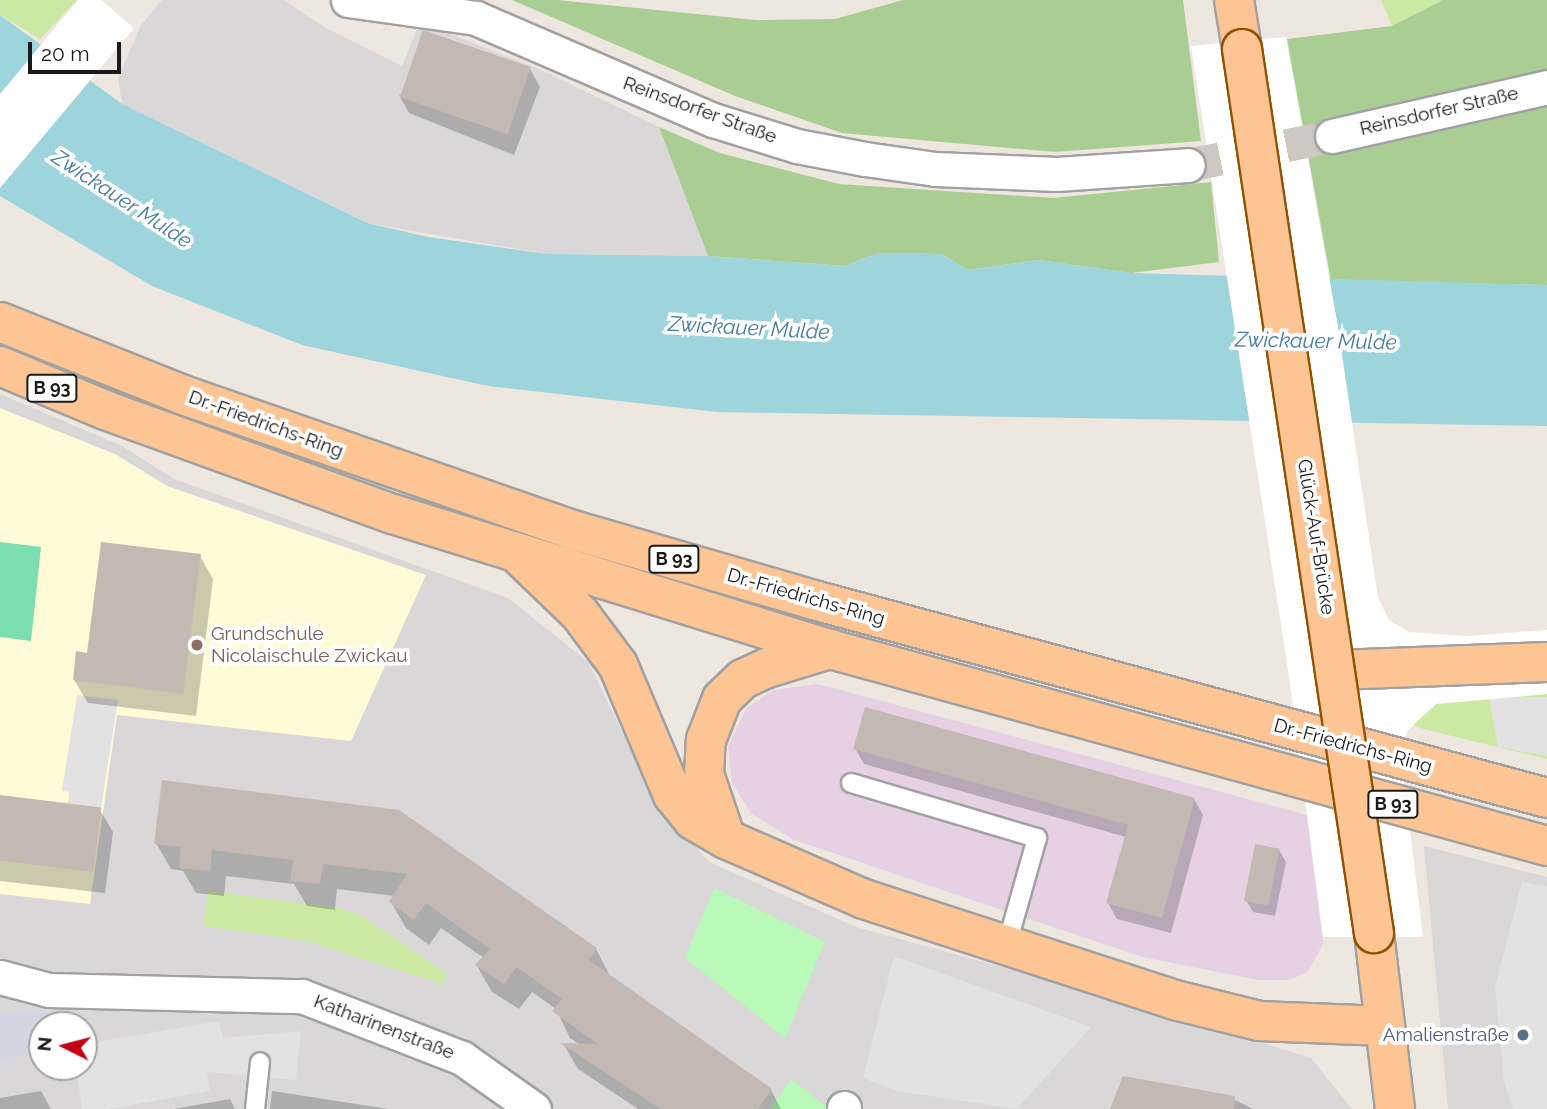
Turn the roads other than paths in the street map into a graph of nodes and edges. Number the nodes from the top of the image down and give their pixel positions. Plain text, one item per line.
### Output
1 (348, 0) edge
2 (1234, 0) edge
3 (1547, 87) edge
4 (1332, 136) tunnel mouth
5 (1188, 165) tunnel mouth
6 (0, 322) edge
7 (0, 366) edge
8 (516, 552) junction
9 (830, 649) junction
10 (1547, 662) edge
11 (1337, 670) junction
12 (851, 783) dead end
13 (1547, 798) edge
14 (726, 839) junction
15 (1547, 846) edge
16 (1006, 944) junction
17 (0, 977) edge
18 (49, 990) junction
19 (0, 999) edge
20 (1385, 1026) junction
21 (260, 1062) dead end
22 (256, 1109) edge
23 (534, 1109) edge
24 (1395, 1109) edge

1 - 5 street, Reinsdorfer Straße
2 - 11 main road, Glück-Auf-Brücke, bridge
3 - 4 street, Reinsdorfer Straße
6 - 13 main road, Dr.-Friedrichs-Ring / B 93
7 - 8 main road, B 93
8 - 9 main road, B 93
8 - 14 main road
9 - 14 main road
9 - 15 main road, B 93
10 - 11 main road
11 - 20 main road, Glück-Auf-Brücke, bridge
12 - 16 lane
14 - 16 main road
16 - 20 main road
17 - 18 street, Katharinenstraße
18 - 19 street, Katharinenstraße
18 - 23 street, Katharinenstraße
20 - 24 main road
21 - 22 lane

